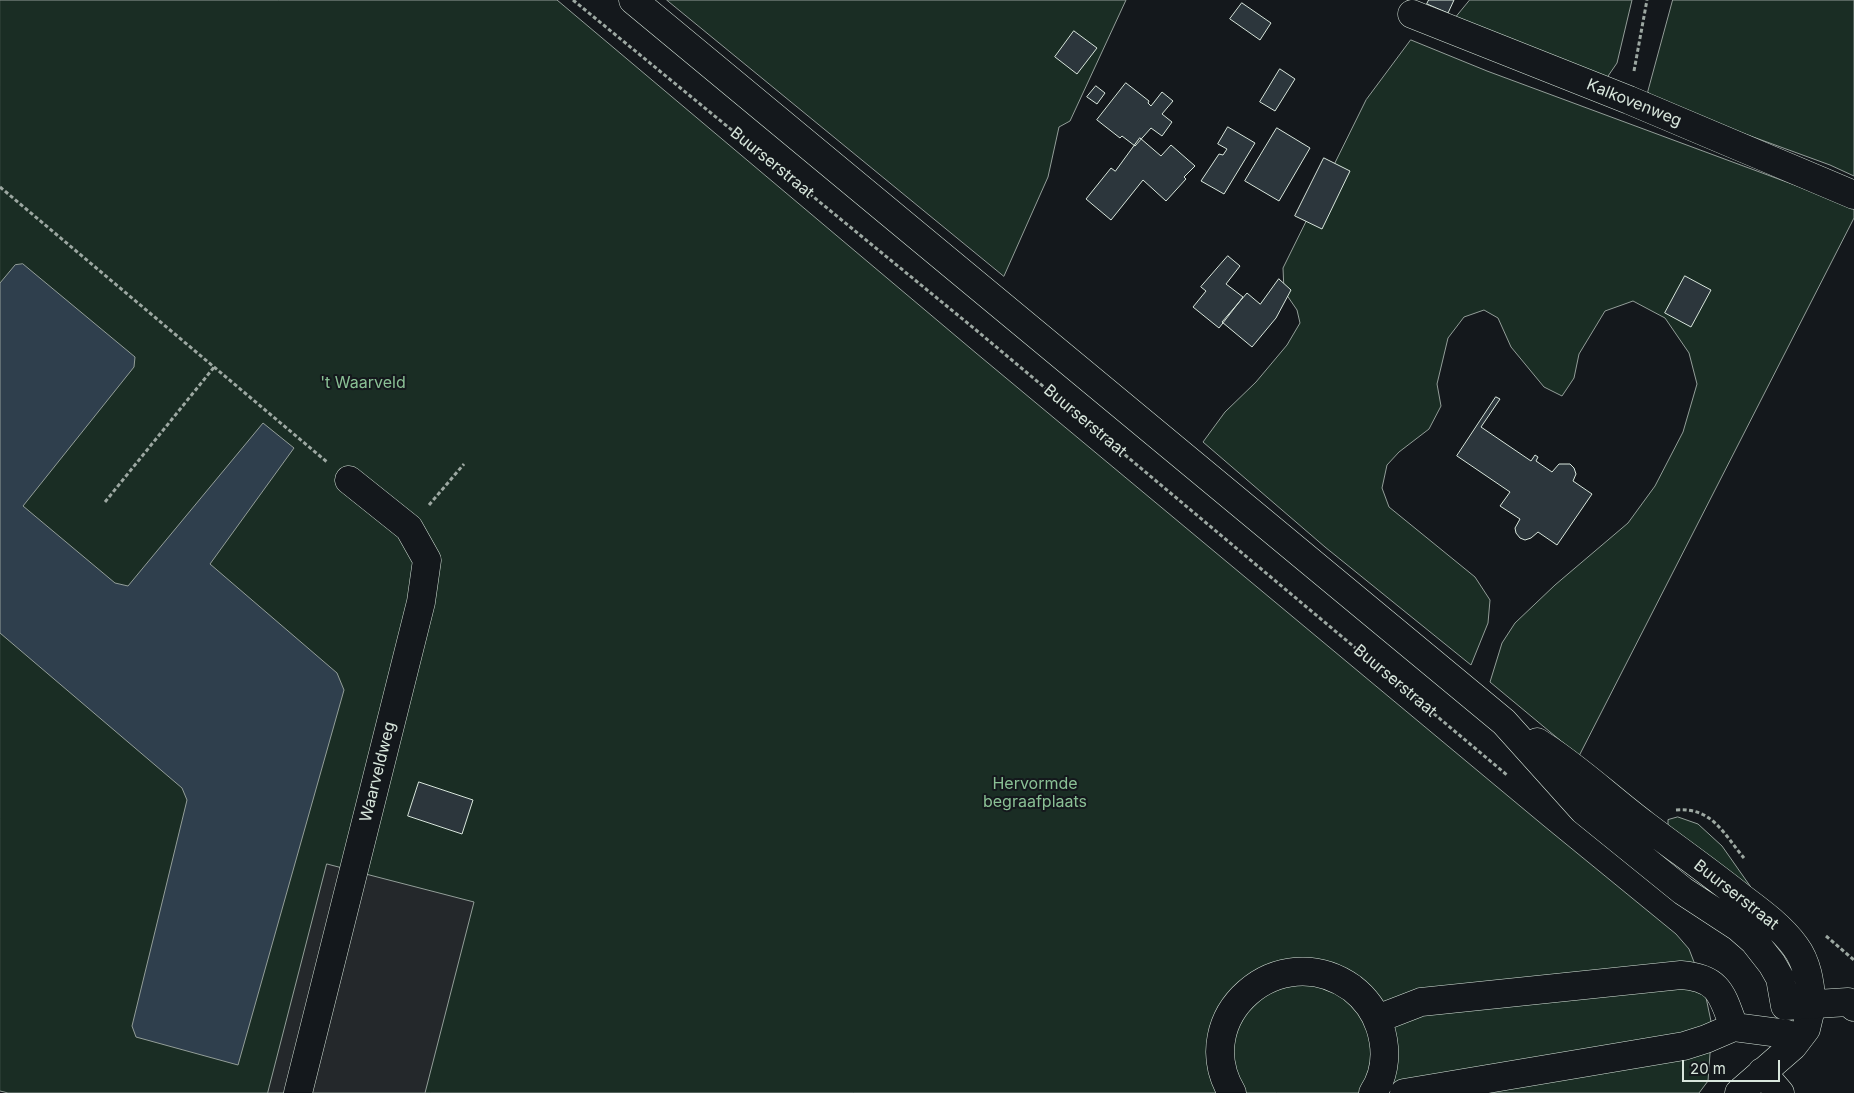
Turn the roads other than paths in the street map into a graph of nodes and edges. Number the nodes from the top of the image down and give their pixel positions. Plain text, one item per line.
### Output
1 (633, 0) edge
2 (1412, 14) dead end
3 (1854, 195) edge
4 (348, 480) road end
5 (1852, 1001) edge
6 (1799, 1005) junction
7 (1378, 1019) junction
8 (1734, 1027) junction
9 (1793, 1036) junction
10 (1762, 1072) junction
11 (1376, 1089) edge
12 (298, 1093) edge
13 (1232, 1093) edge
14 (1404, 1093) edge
15 (1739, 1093) edge
16 (1780, 1093) edge

1 - 6 main road, Buurserstraat
2 - 3 main road, Kalkovenweg
4 - 12 main road, Waarveldweg
5 - 6 main road
6 - 9 main road, Buurserstraat
7 - 8 main road
7 - 11 main road
7 - 13 main road
8 - 9 main road
8 - 14 main road
9 - 10 main road
10 - 15 main road
10 - 16 main road
11 - 14 main road

